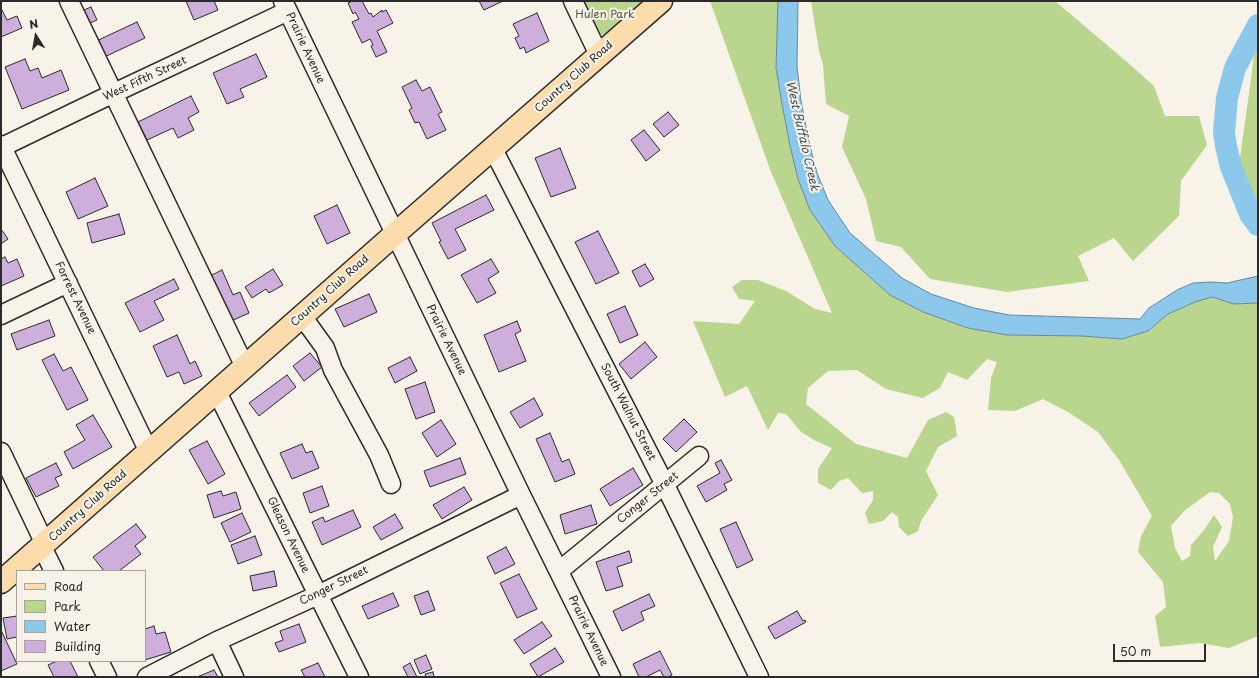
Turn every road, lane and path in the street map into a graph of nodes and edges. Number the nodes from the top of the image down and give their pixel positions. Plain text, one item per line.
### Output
1 (69, 1) edge
2 (573, 1) edge
3 (661, 1) edge
4 (285, 6) edge
5 (599, 54) junction
6 (114, 93) junction
7 (2, 146) edge
8 (494, 149) junction
9 (395, 234) junction
10 (68, 283) junction
11 (1, 315) edge
12 (302, 316) junction
13 (245, 367) junction
14 (217, 392) junction
15 (1, 452) edge
16 (149, 452) junction
17 (699, 456) dead end
18 (391, 484) dead end
19 (665, 485) junction
20 (521, 495) junction
21 (44, 546) junction
22 (54, 570) edge
23 (559, 571) junction
24 (1, 582) edge
25 (318, 594) junction
26 (217, 641) junction
27 (100, 662) edge
28 (107, 677) edge
29 (147, 677) edge
30 (234, 677) edge
31 (359, 677) edge
32 (611, 677) edge
33 (759, 677) edge

1 - 6 street
2 - 5 street
3 - 5 main road, Country Club Road
4 - 6 street, West Fifth Street
4 - 9 street, Prairie Avenue
5 - 8 main road, Country Club Road
6 - 7 street, West Fifth Street
6 - 13 street
7 - 10 street, Forrest Avenue
8 - 9 main road, Country Club Road
8 - 19 street, South Walnut Street
9 - 12 main road, Country Club Road
9 - 20 street, Prairie Avenue
10 - 11 street
10 - 16 street, Forrest Avenue
12 - 13 main road, Country Club Road
12 - 18 street
13 - 14 main road, Country Club Road
14 - 16 main road, Country Club Road
14 - 25 street, Gleason Avenue
15 - 21 street
16 - 21 main road, Country Club Road
17 - 19 street, Conger Street
19 - 23 street, Conger Street
19 - 33 street, South Walnut Street
20 - 23 street, Prairie Avenue
20 - 25 street, Conger Street
21 - 22 street
21 - 24 main road, Country Club Road
23 - 32 street, Prairie Avenue
25 - 26 street, Conger Street
25 - 31 street, Gleason Avenue
26 - 29 street, Conger Street
26 - 30 street
27 - 28 street

